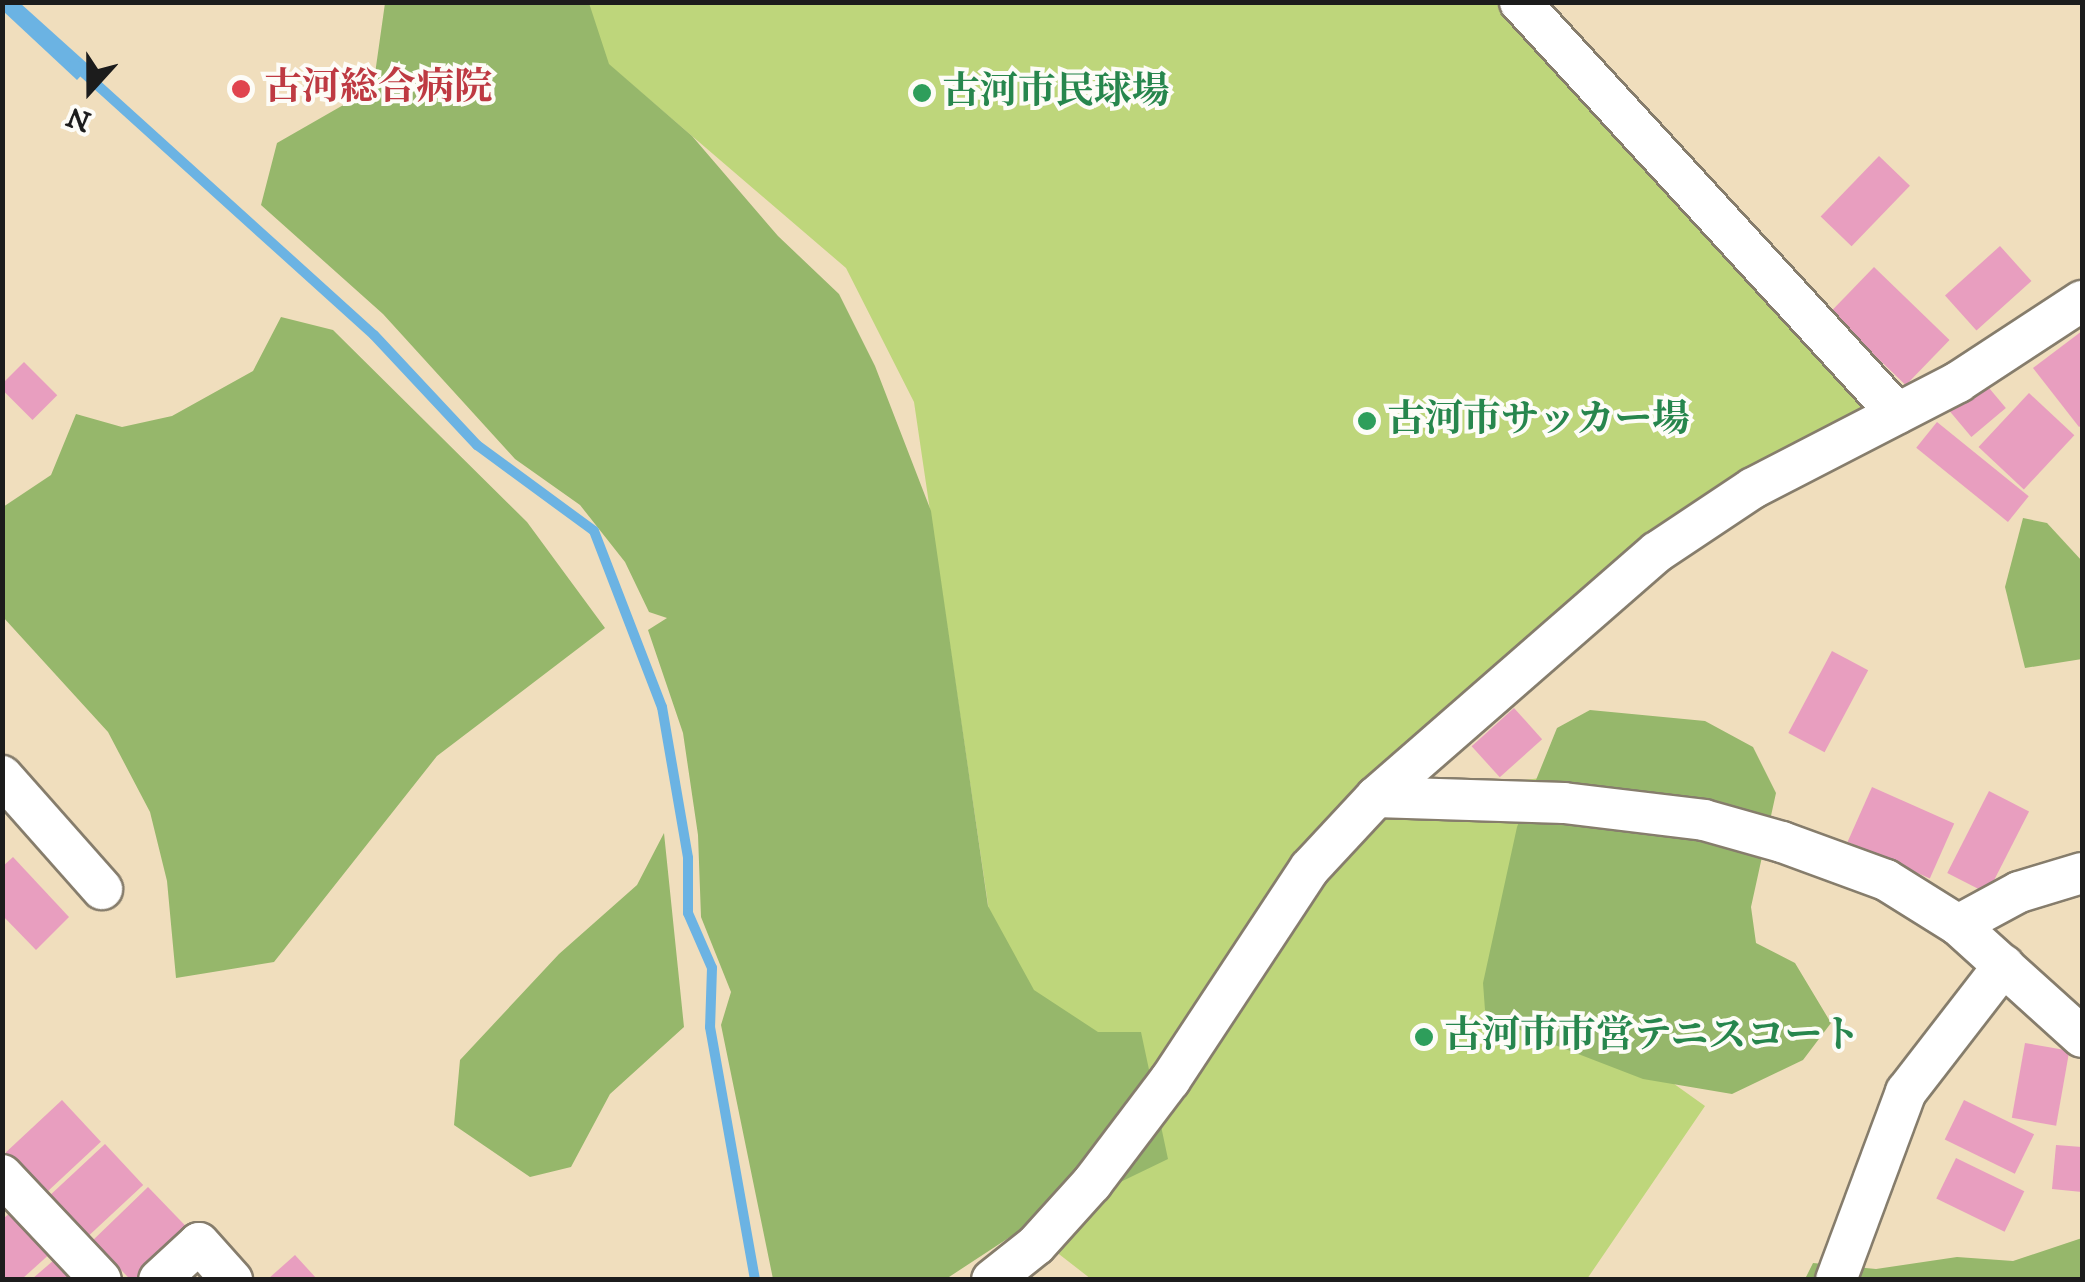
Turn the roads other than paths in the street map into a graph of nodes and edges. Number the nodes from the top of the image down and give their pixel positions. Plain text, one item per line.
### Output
1 (1520, 2) edge
2 (2082, 300) edge
3 (1898, 413) junction
4 (2, 776) edge
5 (1376, 797) junction
6 (2082, 873) edge
7 (102, 889) dead end
8 (1958, 925) junction
9 (2004, 965) junction
10 (2082, 1036) edge
11 (2, 1175) edge
12 (101, 1280) edge
13 (158, 1280) edge
14 (232, 1280) edge
15 (992, 1280) edge
16 (1836, 1280) edge

1 - 3 street
2 - 3 street
3 - 5 street
4 - 7 street
5 - 8 street
5 - 15 street
6 - 8 street
8 - 9 street
9 - 10 street
9 - 16 street
11 - 12 street
13 - 14 street

